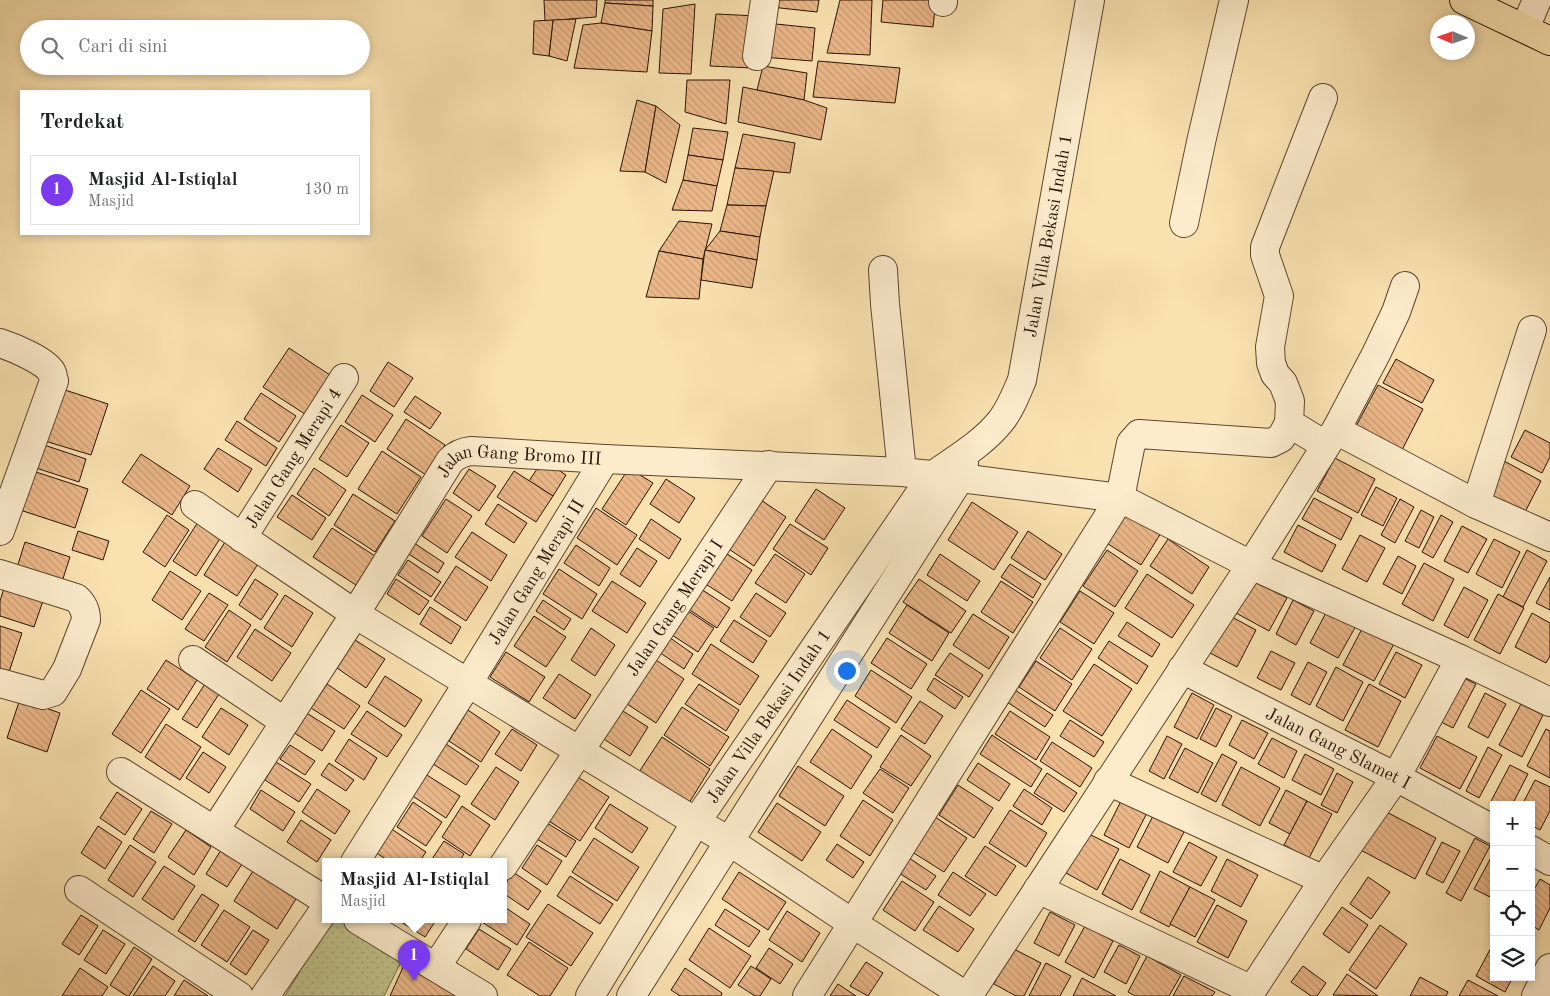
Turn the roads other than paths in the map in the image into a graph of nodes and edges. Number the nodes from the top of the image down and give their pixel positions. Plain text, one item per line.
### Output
1 (765, 0) edge
2 (1090, 0) edge
3 (1234, 0) edge
4 (1464, 0) edge
5 (1537, 0) edge
6 (1525, 28) junction
7 (1550, 41) edge
8 (757, 56) dead end
9 (1323, 98) dead end
10 (1184, 223) dead end
11 (883, 270) dead end
12 (1405, 286) dead end
13 (1532, 330) dead end
14 (0, 342) edge
15 (344, 378) dead end
16 (1289, 422) junction
17 (1330, 438) junction
18 (605, 459) junction
19 (769, 465) junction
20 (963, 465) junction
21 (902, 472) junction
22 (932, 476) junction
23 (1120, 498) junction
24 (1476, 504) junction
25 (195, 505) dead end
26 (0, 531) edge
27 (1550, 537) edge
28 (242, 538) junction
29 (1251, 565) junction
30 (0, 574) edge
31 (355, 614) junction
32 (1460, 659) junction
33 (193, 660) dead end
34 (1182, 669) junction
35 (0, 682) edge
36 (468, 683) junction
37 (1550, 702) edge
38 (285, 722) junction
39 (579, 751) junction
40 (121, 772) dead end
41 (1396, 777) junction
42 (1108, 781) junction
43 (696, 822) junction
44 (1490, 828) edge
45 (215, 830) junction
46 (730, 841) junction
47 (1535, 852) edge
48 (358, 858) edge
49 (507, 860) edge
50 (1550, 860) edge
51 (1324, 880) junction
52 (1038, 889) junction
53 (79, 890) dead end
54 (322, 898) edge
55 (322, 912) edge
56 (363, 923) edge
57 (465, 923) edge
58 (852, 923) junction
59 (436, 967) junction
60 (1550, 968) edge
61 (1250, 993) edge
62 (239, 996) edge
63 (264, 996) edge
64 (483, 996) edge
65 (590, 996) edge
66 (631, 996) edge
67 (807, 996) edge
68 (967, 996) edge
69 (1536, 996) edge

1 - 8 street
2 - 20 street, Jalan Villa Bekasi Indah 1
3 - 10 street
4 - 6 main road
5 - 6 street
6 - 7 main road
9 - 16 street
11 - 21 street
12 - 17 street
13 - 24 street
14 - 26 street
15 - 28 street, Jalan Gang Merapi 4
16 - 17 street
16 - 23 street
17 - 24 street
17 - 29 street
18 - 19 street, Jalan Gang Bromo III
18 - 31 street, Jalan Gang Bromo III
18 - 36 street, Jalan Gang Merapi II
19 - 21 street, Jalan Gang Bromo III
19 - 39 street, Jalan Gang Merapi I
20 - 22 street, Jalan Villa Bekasi Indah 1
20 - 23 street
20 - 46 street, Jalan Villa Bekasi Indah 1
21 - 22 street, Jalan Gang Bromo III
22 - 43 street, Jalan Villa Bekasi Indah 1
23 - 29 street
23 - 58 street
24 - 27 street
25 - 28 street
28 - 31 street
29 - 32 street
29 - 34 street
30 - 35 street
31 - 36 street
31 - 38 street, Jalan Gang Bromo III
32 - 37 street
32 - 41 street
33 - 38 street
34 - 41 street, Jalan Gang Slamet I
34 - 42 street
36 - 39 street
36 - 48 street, Jalan Gang Merapi II
38 - 45 street, Jalan Gang Bromo III
39 - 43 street
39 - 49 street, Jalan Gang Merapi I
40 - 45 street
41 - 44 street, Jalan Gang Slamet I
41 - 51 street
42 - 51 street
42 - 52 street
43 - 46 street
43 - 65 street, Jalan Villa Bekasi Indah 1
45 - 54 street
46 - 58 street
46 - 66 street, Jalan Villa Bekasi Indah 1
47 - 50 street
51 - 61 street
52 - 61 street
52 - 68 street
53 - 62 street
55 - 63 street
56 - 59 street
57 - 59 street
58 - 67 street
58 - 68 street
59 - 64 street
60 - 69 street

